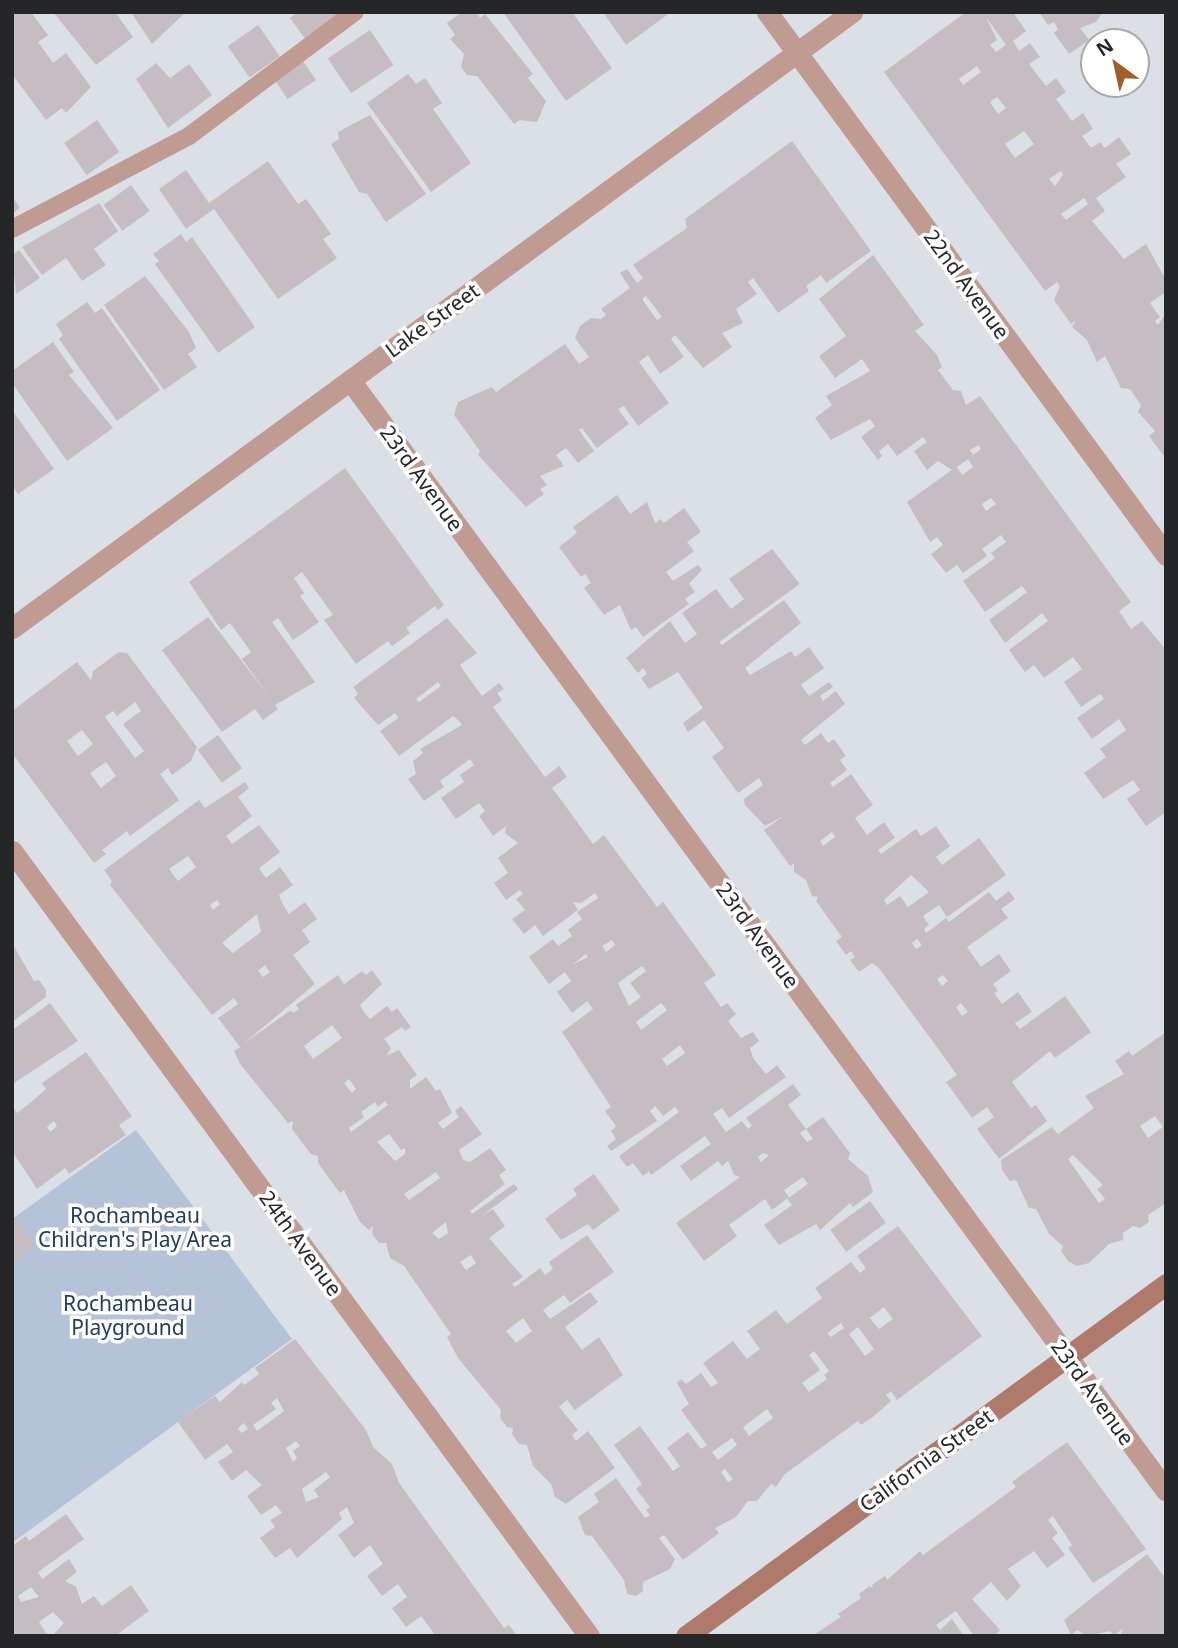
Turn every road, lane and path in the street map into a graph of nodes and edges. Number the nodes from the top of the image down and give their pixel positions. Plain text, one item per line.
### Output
1 (355, 12) edge
2 (767, 12) edge
3 (852, 12) edge
4 (797, 53) junction
5 (12, 229) edge
6 (350, 380) junction
7 (1166, 555) edge
8 (12, 628) edge
9 (12, 851) edge
10 (1166, 1284) edge
11 (1066, 1356) junction
12 (1166, 1491) edge
13 (589, 1636) edge
14 (686, 1636) edge

1 - 5 lane
2 - 4 street, 22nd Avenue
3 - 4 street, Lake Street
4 - 6 street, Lake Street
4 - 7 street, 22nd Avenue
6 - 8 street, Lake Street
6 - 11 street, 23rd Avenue
9 - 13 street, 24th Avenue
10 - 11 street, California Street
11 - 12 street, 23rd Avenue
11 - 14 street, California Street

